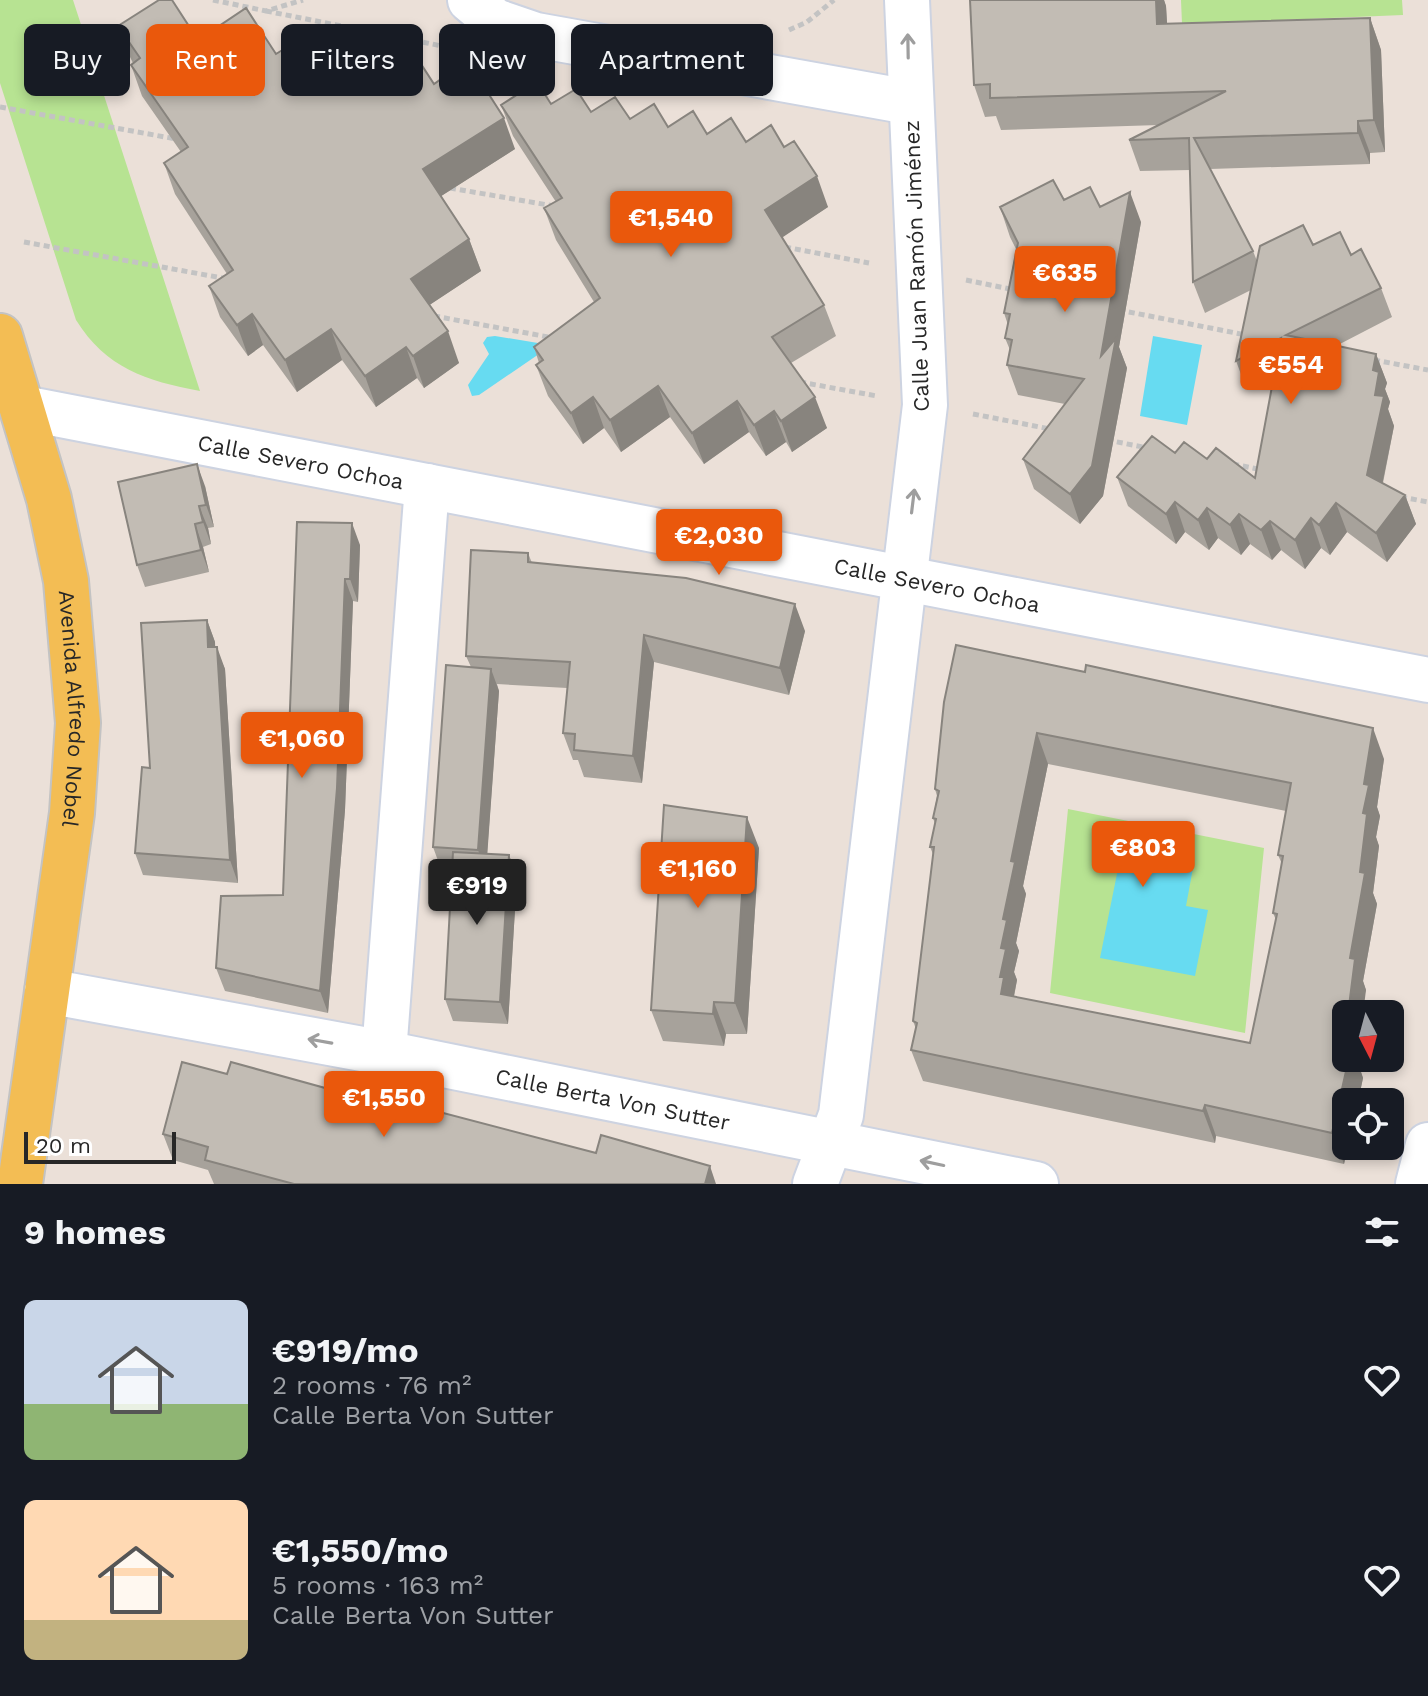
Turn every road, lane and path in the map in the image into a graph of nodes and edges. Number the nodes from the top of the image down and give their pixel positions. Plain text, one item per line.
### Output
1 (213, 0) edge
2 (303, 0) edge
3 (470, 0) edge
4 (907, 0) edge
5 (909, 102) junction
6 (0, 107) edge
7 (187, 141) edge
8 (436, 185) edge
9 (560, 207) edge
10 (24, 242) dead end
11 (778, 246) edge
12 (918, 271) junction
13 (241, 281) edge
14 (1026, 292) edge
15 (1104, 307) edge
16 (428, 315) edge
17 (0, 336) edge
18 (1258, 337) edge
19 (568, 340) edge
20 (1366, 358) edge
21 (1428, 370) edge
22 (785, 379) edge
23 (925, 405) junction
24 (24, 408) junction
25 (1062, 431) edge
26 (1093, 437) edge
27 (1154, 449) edge
28 (1230, 464) edge
29 (1276, 472) edge
30 (427, 486) junction
31 (1398, 496) edge
32 (1428, 502) edge
33 (904, 578) junction
34 (1428, 680) edge
35 (47, 991) junction
36 (384, 1053) junction
37 (831, 1142) junction
38 (1428, 1145) edge
39 (27, 1181) edge
40 (815, 1184) edge
41 (1036, 1184) edge
42 (1418, 1184) edge

1 - 2 path
3 - 5 street
5 -> 4 street, Calle Juan Ramón Jiménez
5 - 12 street, Calle Juan Ramón Jiménez
6 - 7 path
8 - 9 path
10 - 13 path
11 - 12 path
12 - 14 path
12 - 23 street, Calle Juan Ramón Jiménez
15 - 18 path
16 - 19 path
17 - 24 main road, Avenida Alfredo Nobel
20 - 21 path
22 - 23 path
23 - 25 path
33 -> 23 street, Calle Juan Ramón Jiménez
24 - 30 street, Calle Severo Ochoa
24 - 35 main road, Avenida Alfredo Nobel
26 - 27 path
28 - 29 path
30 - 33 street, Calle Severo Ochoa
30 - 36 street
31 - 32 path
33 - 34 street, Calle Severo Ochoa
33 - 37 street, Calle Juan Ramón Jiménez
36 -> 35 street, Calle Berta Von Sutter
35 - 39 main road, Avenida Alfredo Nobel
36 - 37 street, Calle Berta Von Sutter
37 - 40 street, Calle Juan Ramón Jiménez
41 -> 37 street, Calle Berta Von Sutter
38 - 42 street

